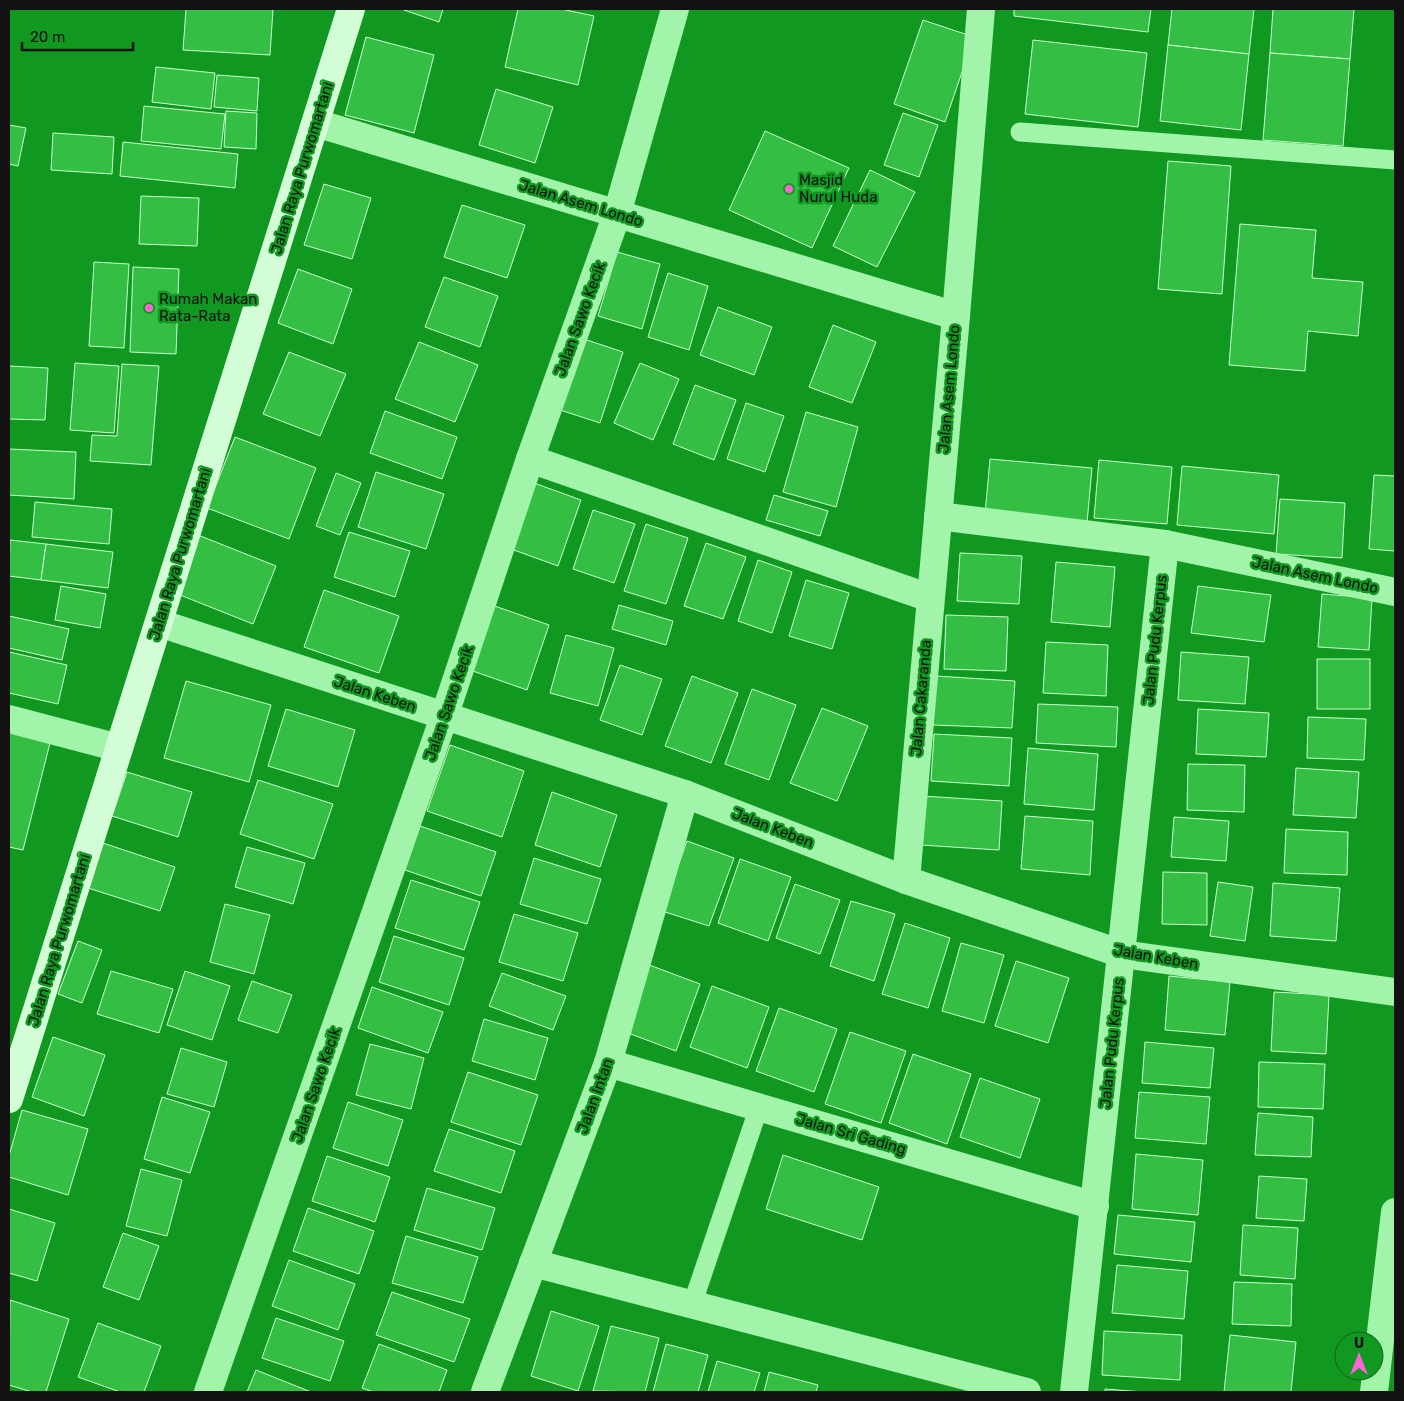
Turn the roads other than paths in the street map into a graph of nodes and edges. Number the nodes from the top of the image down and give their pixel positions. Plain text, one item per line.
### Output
1 (352, 9) edge
2 (675, 9) edge
3 (980, 9) edge
4 (316, 123) junction
5 (1020, 132) dead end
6 (1395, 160) edge
7 (617, 214) junction
8 (956, 316) junction
9 (530, 459) junction
10 (938, 516) junction
11 (1165, 544) junction
12 (1395, 592) edge
13 (930, 598) junction
14 (159, 623) junction
15 (444, 717) junction
16 (9, 719) edge
17 (119, 748) junction
18 (686, 794) junction
19 (906, 880) junction
20 (1122, 954) junction
21 (1395, 992) edge
22 (608, 1063) junction
23 (9, 1099) edge
24 (759, 1107) junction
25 (1095, 1206) junction
26 (1395, 1212) edge
27 (533, 1263) junction
28 (1391, 1271) edge
29 (692, 1305) junction
30 (208, 1392) edge
31 (485, 1392) edge
32 (1027, 1392) edge
33 (1074, 1392) edge
34 (1374, 1392) edge

1 - 4 street, Jalan Raya Purwomartani
2 - 7 street, Jalan Sawo Kecik
3 - 8 street
4 - 7 street, Jalan Asem Londo
4 - 14 street, Jalan Raya Purwomartani
5 - 6 lane
7 - 8 street, Jalan Asem Londo
7 - 9 street, Jalan Sawo Kecik
8 - 10 street, Jalan Asem Londo
9 - 13 street
9 - 15 street, Jalan Sawo Kecik
10 - 11 street, Jalan Asem Londo
10 - 13 street, Jalan Cakaranda
11 - 12 street, Jalan Asem Londo
11 - 20 street, Jalan Pudu Kerpus
13 - 19 street, Jalan Cakaranda
14 - 15 street, Jalan Keben
14 - 17 street, Jalan Raya Purwomartani
15 - 18 street, Jalan Keben
15 - 30 street, Jalan Sawo Kecik
16 - 17 street
17 - 23 street, Jalan Raya Purwomartani
18 - 19 street, Jalan Keben
18 - 22 street, Jalan Intan
19 - 20 street, Jalan Keben
20 - 21 street, Jalan Keben
20 - 25 street, Jalan Pudu Kerpus
22 - 24 street, Jalan Sri Gading
22 - 27 street, Jalan Intan
24 - 25 street, Jalan Sri Gading
24 - 29 lane
25 - 33 street, Jalan Pudu Kerpus
26 - 28 street
27 - 29 street
27 - 31 street, Jalan Intan
28 - 34 street
29 - 32 street

